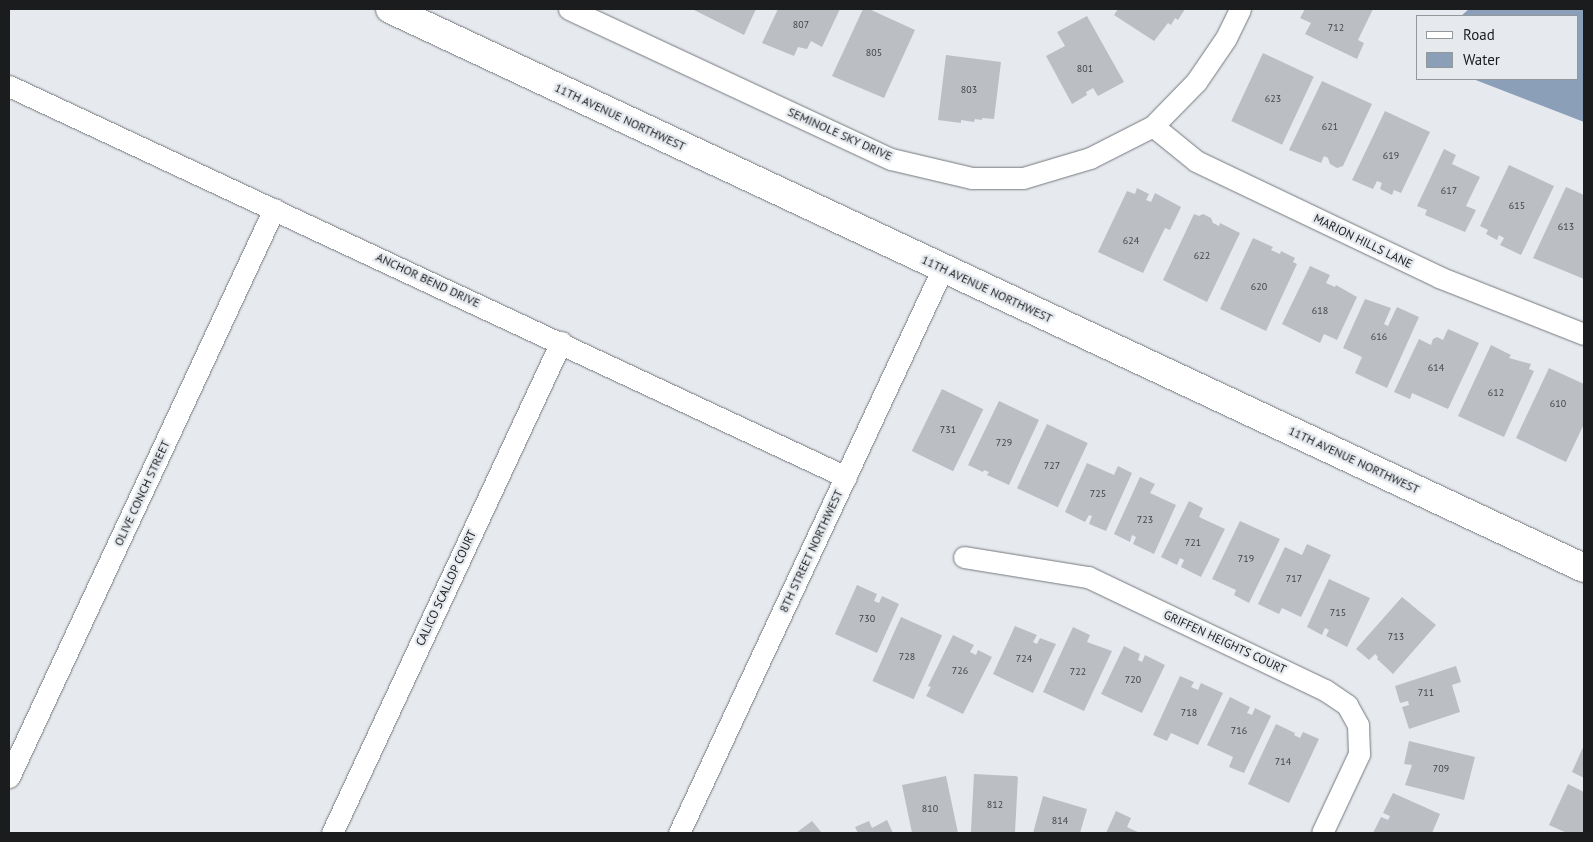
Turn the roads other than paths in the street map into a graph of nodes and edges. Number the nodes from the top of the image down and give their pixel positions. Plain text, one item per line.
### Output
1 (390, 9) edge
2 (568, 9) edge
3 (1240, 9) edge
4 (9, 86) edge
5 (1153, 126) junction
6 (274, 209) junction
7 (943, 268) junction
8 (1584, 334) edge
9 (561, 342) junction
10 (846, 477) junction
11 (964, 557) dead end
12 (1584, 568) edge
13 (9, 777) edge
14 (332, 833) edge
15 (679, 833) edge
16 (1322, 833) edge

1 - 7 street, 11TH AVENUE NORTHWEST
2 - 5 street, SEMINOLE SKY DRIVE
3 - 5 street, SEMINOLE SKY DRIVE
4 - 6 street, ANCHOR BEND DRIVE
5 - 8 street, MARION HILLS LANE
6 - 9 street, ANCHOR BEND DRIVE
6 - 13 street, OLIVE CONCH STREET
7 - 10 street, 8TH STREET NORTHWEST
7 - 12 street, 11TH AVENUE NORTHWEST
9 - 10 street, ANCHOR BEND DRIVE
9 - 14 street, CALICO SCALLOP COURT
10 - 15 street, 8TH STREET NORTHWEST
11 - 16 street, GRIFFEN HEIGHTS COURT

